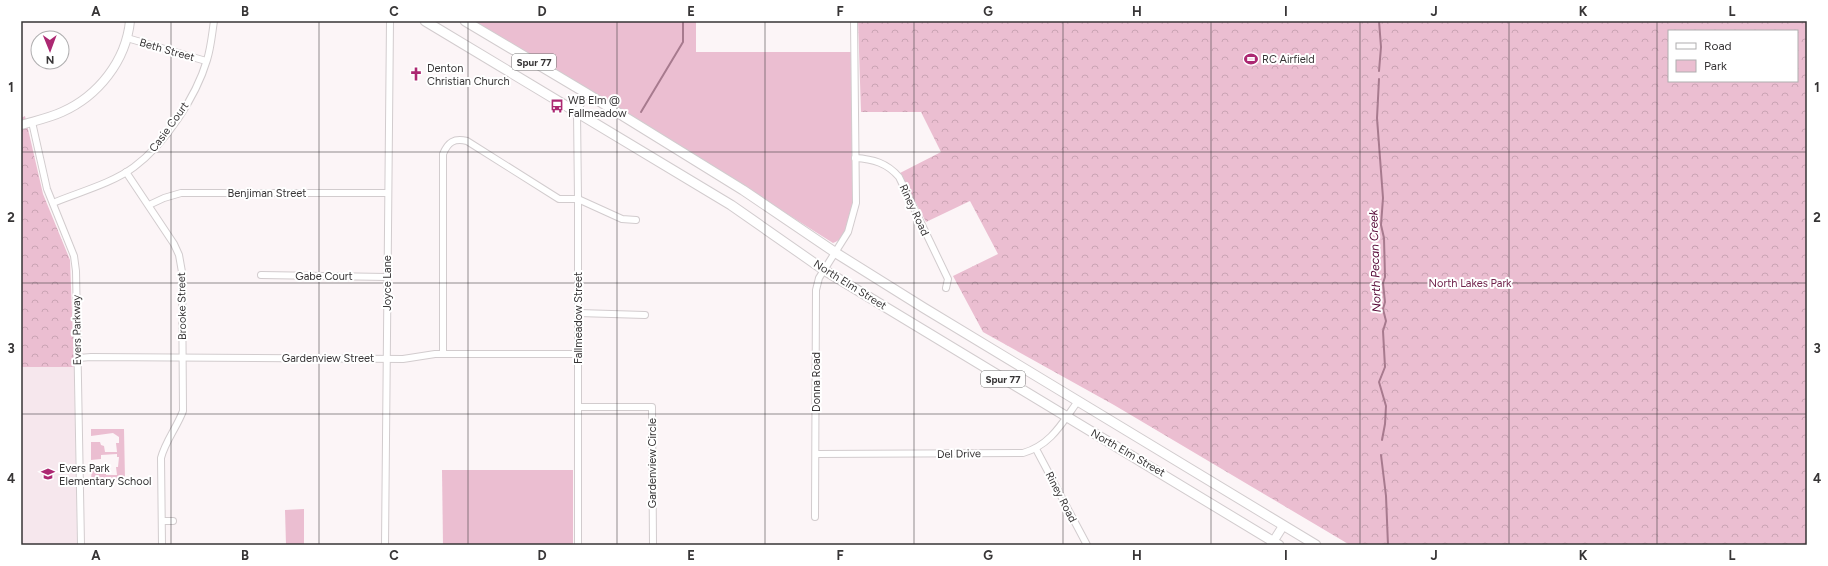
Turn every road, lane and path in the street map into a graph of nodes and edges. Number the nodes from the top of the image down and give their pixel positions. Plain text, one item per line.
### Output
1 (130, 21) edge
2 (214, 21) edge
3 (390, 21) edge
4 (425, 21) edge
5 (465, 21) edge
6 (854, 21) edge
7 (127, 38) junction
8 (206, 61) junction
9 (586, 93) junction
10 (577, 112) junction
11 (32, 122) junction
12 (21, 125) edge
13 (856, 158) junction
14 (126, 172) junction
15 (387, 193) junction
16 (578, 199) junction
17 (53, 203) junction
18 (149, 206) junction
19 (636, 220) dead end
20 (836, 253) junction
21 (824, 270) junction
22 (261, 275) dead end
23 (387, 277) junction
24 (946, 288) dead end
25 (578, 313) junction
26 (644, 315) dead end
27 (443, 354) junction
28 (578, 354) junction
29 (78, 358) junction
30 (182, 358) junction
31 (386, 359) junction
32 (1078, 401) junction
33 (578, 407) junction
34 (1066, 417) junction
35 (1036, 449) junction
36 (816, 454) junction
37 (815, 517) dead end
38 (162, 521) junction
39 (173, 521) dead end
40 (1283, 526) junction
41 (1275, 544) edge
42 (81, 545) edge
43 (162, 545) edge
44 (385, 545) edge
45 (578, 545) edge
46 (653, 545) edge
47 (1087, 545) edge
48 (1316, 545) edge

1 - 7 street
2 - 8 street, Casie Court
3 - 15 street, Joyce Lane
4 - 10 main road, North Elm Street / Spur 77
5 - 9 main road, North Elm Street / Spur 77
6 - 13 street
7 - 8 street, Beth Street
7 - 11 street
8 - 14 street, Casie Court
9 - 10 street, Fallmeadow Street
9 - 20 main road, North Elm Street / Spur 77
10 - 16 street, Fallmeadow Street
10 - 21 main road, North Elm Street / Spur 77
11 - 12 street
11 - 17 street, Evers Parkway
13 - 20 street
13 - 24 street, Riney Road
14 - 17 street, Casie Court
14 - 18 street, Brooke Street
15 - 18 street, Benjiman Street
15 - 23 street, Joyce Lane
16 - 19 street
16 - 25 street, Fallmeadow Street
16 - 27 street
17 - 29 street, Evers Parkway
18 - 30 street, Brooke Street
20 - 21 street, Donna Road
20 - 32 main road, North Elm Street / Spur 77
21 - 34 main road, North Elm Street / Spur 77
21 - 36 street, Donna Road
22 - 23 street, Gabe Court
23 - 31 street, Joyce Lane
25 - 26 street
25 - 28 street, Fallmeadow Street
27 - 28 street, Gardenview Street
27 - 31 street, Gardenview Street
28 - 33 street, Fallmeadow Street
29 - 30 street, Gardenview Street
29 - 42 street, Evers Parkway
30 - 31 street, Gardenview Street
30 - 38 street, Brooke Street
31 - 44 street, Joyce Lane
32 - 34 street, Del Drive
32 - 40 main road, North Elm Street / Spur 77
33 - 45 street, Fallmeadow Street
33 - 46 street, Gardenview Circle
34 - 35 street, Del Drive
34 - 41 main road, North Elm Street / Spur 77
35 - 36 street, Del Drive
35 - 47 street, Riney Road
36 - 37 street, Donna Road
38 - 39 street
38 - 43 street, Brooke Street
40 - 41 street
40 - 48 main road, North Elm Street / Spur 77

